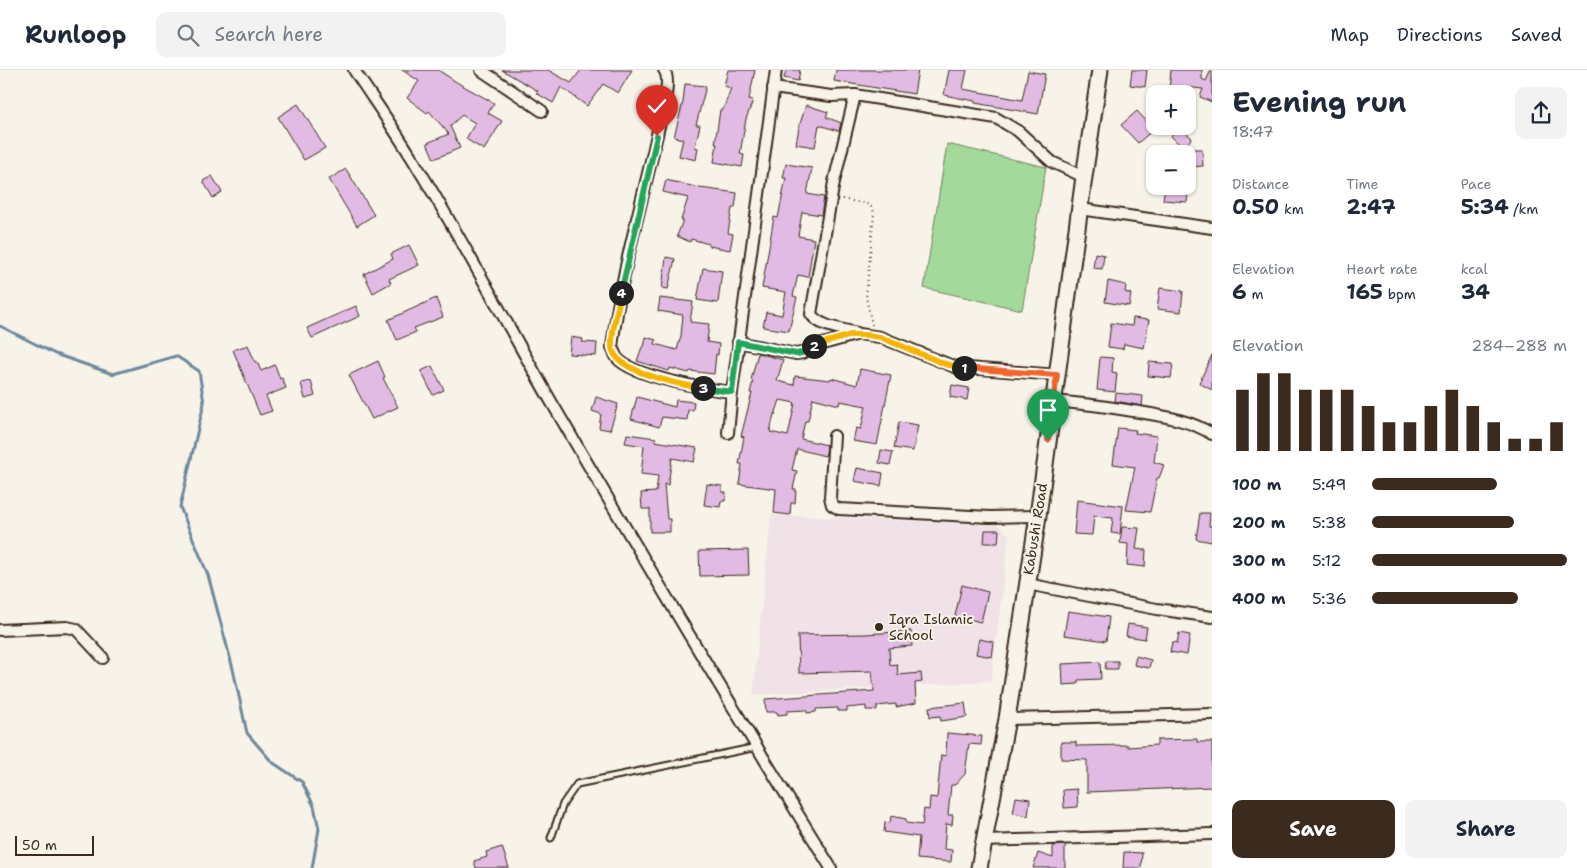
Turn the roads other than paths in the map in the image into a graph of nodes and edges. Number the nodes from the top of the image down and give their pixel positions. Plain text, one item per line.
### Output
1 (354, 70) edge
2 (481, 70) edge
3 (664, 70) edge
4 (776, 70) edge
5 (1100, 70) edge
6 (773, 88) junction
7 (855, 95) junction
8 (542, 111) dead end
9 (1084, 177) junction
10 (1080, 209) junction
11 (1212, 228) edge
12 (859, 334) junction
13 (738, 342) junction
14 (1057, 375) junction
15 (732, 392) junction
16 (1054, 401) junction
17 (728, 434) dead end
18 (1212, 434) edge
19 (834, 436) dead end
20 (1038, 516) junction
21 (1027, 584) junction
22 (1212, 617) edge
23 (0, 630) edge
24 (102, 658) dead end
25 (1212, 714) edge
26 (1007, 718) junction
27 (757, 747) junction
28 (1212, 834) edge
29 (551, 838) dead end
30 (983, 841) junction
31 (831, 868) edge
32 (979, 868) edge

1 - 27 street
2 - 8 street
3 - 15 street
4 - 6 street
5 - 9 main road, Kabushi Road
6 - 7 street
6 - 13 street
7 - 9 street
7 - 12 street
9 - 10 main road, Kabushi Road
10 - 11 street
10 - 14 main road, Kabushi Road
12 - 13 street
12 - 14 street
13 - 15 street
14 - 16 main road, Kabushi Road
15 - 17 street
16 - 18 street
16 - 20 main road, Kabushi Road
19 - 20 street
20 - 21 main road, Kabushi Road
21 - 22 street
21 - 26 main road, Kabushi Road
23 - 24 street
25 - 26 street
26 - 30 main road, Kabushi Road
27 - 29 lane
27 - 31 street
28 - 30 street
30 - 32 main road, Kabushi Road

